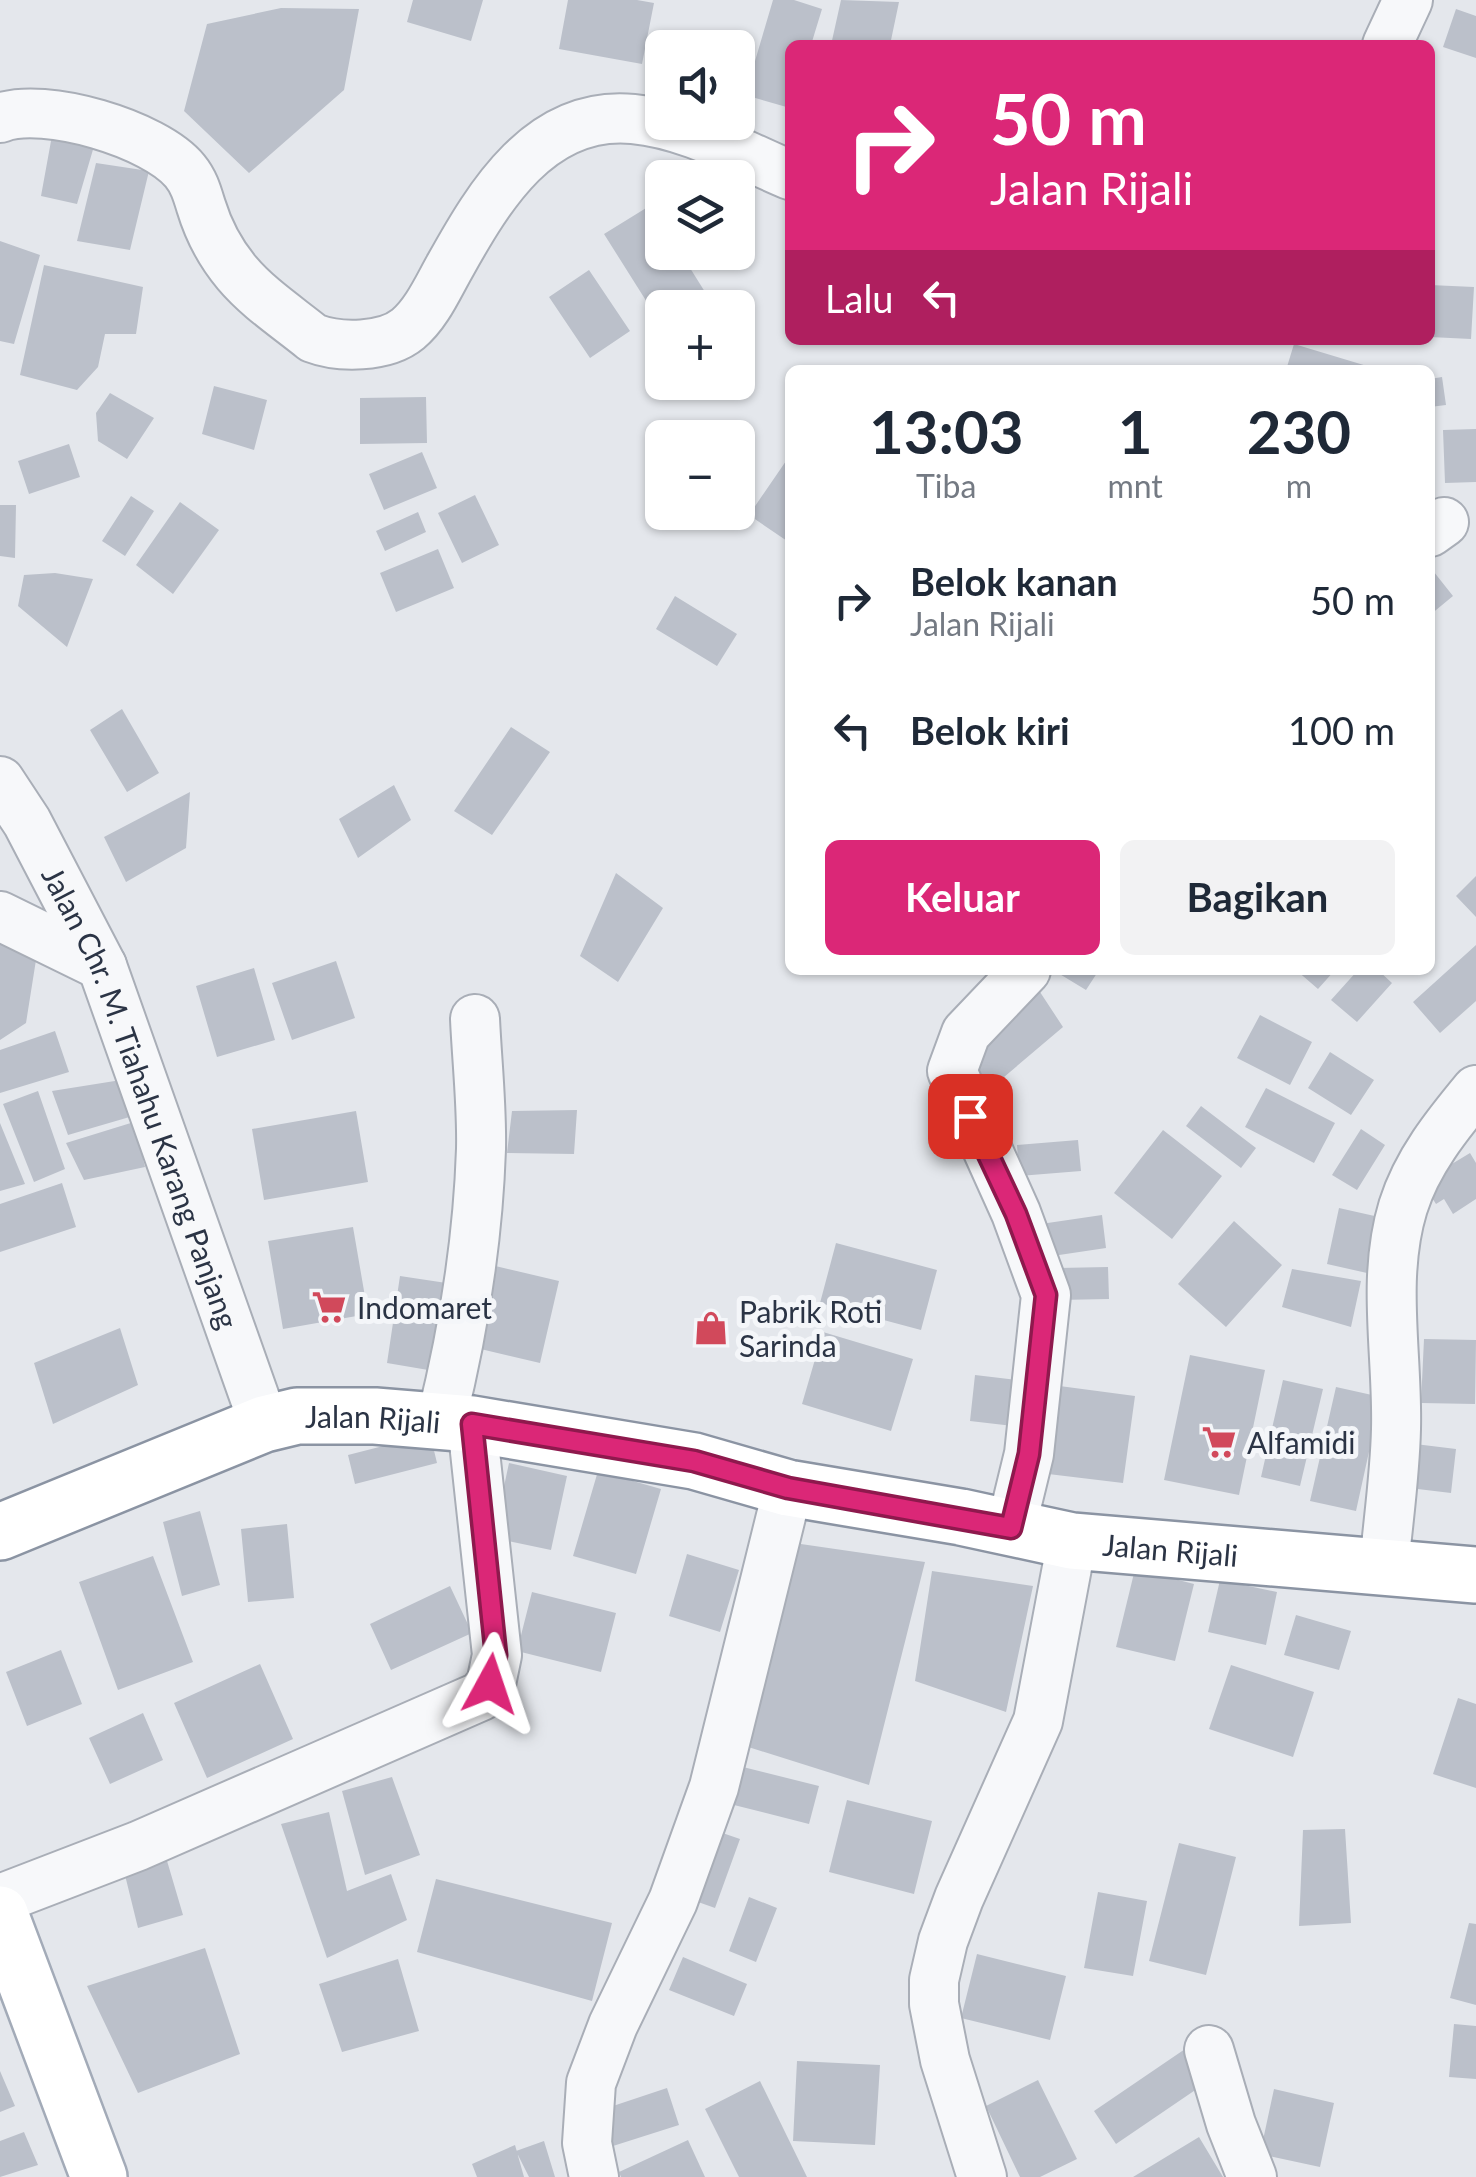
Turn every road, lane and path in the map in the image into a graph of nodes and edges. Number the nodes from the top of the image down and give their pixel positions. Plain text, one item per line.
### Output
1 (1408, 0) edge
2 (1390, 40) edge
3 (0, 118) edge
4 (785, 173) edge
5 (0, 780) edge
6 (0, 916) edge
7 (102, 966) junction
8 (1021, 975) edge
9 (475, 1019) dead end
10 (1476, 1090) edge
11 (457, 1422) junction
12 (264, 1424) junction
13 (788, 1488) junction
14 (1011, 1528) junction
15 (0, 1532) edge
16 (1072, 1541) junction
17 (1384, 1568) junction
18 (1476, 1576) edge
19 (0, 1899) edge
20 (0, 1914) edge
21 (1209, 2050) dead end
22 (99, 2177) edge
23 (594, 2177) edge
24 (982, 2177) edge
25 (1252, 2177) edge

1 - 2 street
3 - 4 street
5 - 7 street, Jalan Chr. M. Tiahahu Karang Panjang
6 - 7 street
7 - 12 street, Jalan Chr. M. Tiahahu Karang Panjang
8 - 14 street
9 - 11 street
10 - 17 street
11 - 12 main road, Jalan Rijali
11 - 13 main road, Jalan Rijali
11 - 19 street
12 - 15 main road, Jalan Rijali
13 - 14 main road, Jalan Rijali
13 - 23 street
14 - 16 main road, Jalan Rijali
16 - 17 main road, Jalan Rijali
16 - 24 street
17 - 18 main road, Jalan Rijali
20 - 22 main road
21 - 25 street

